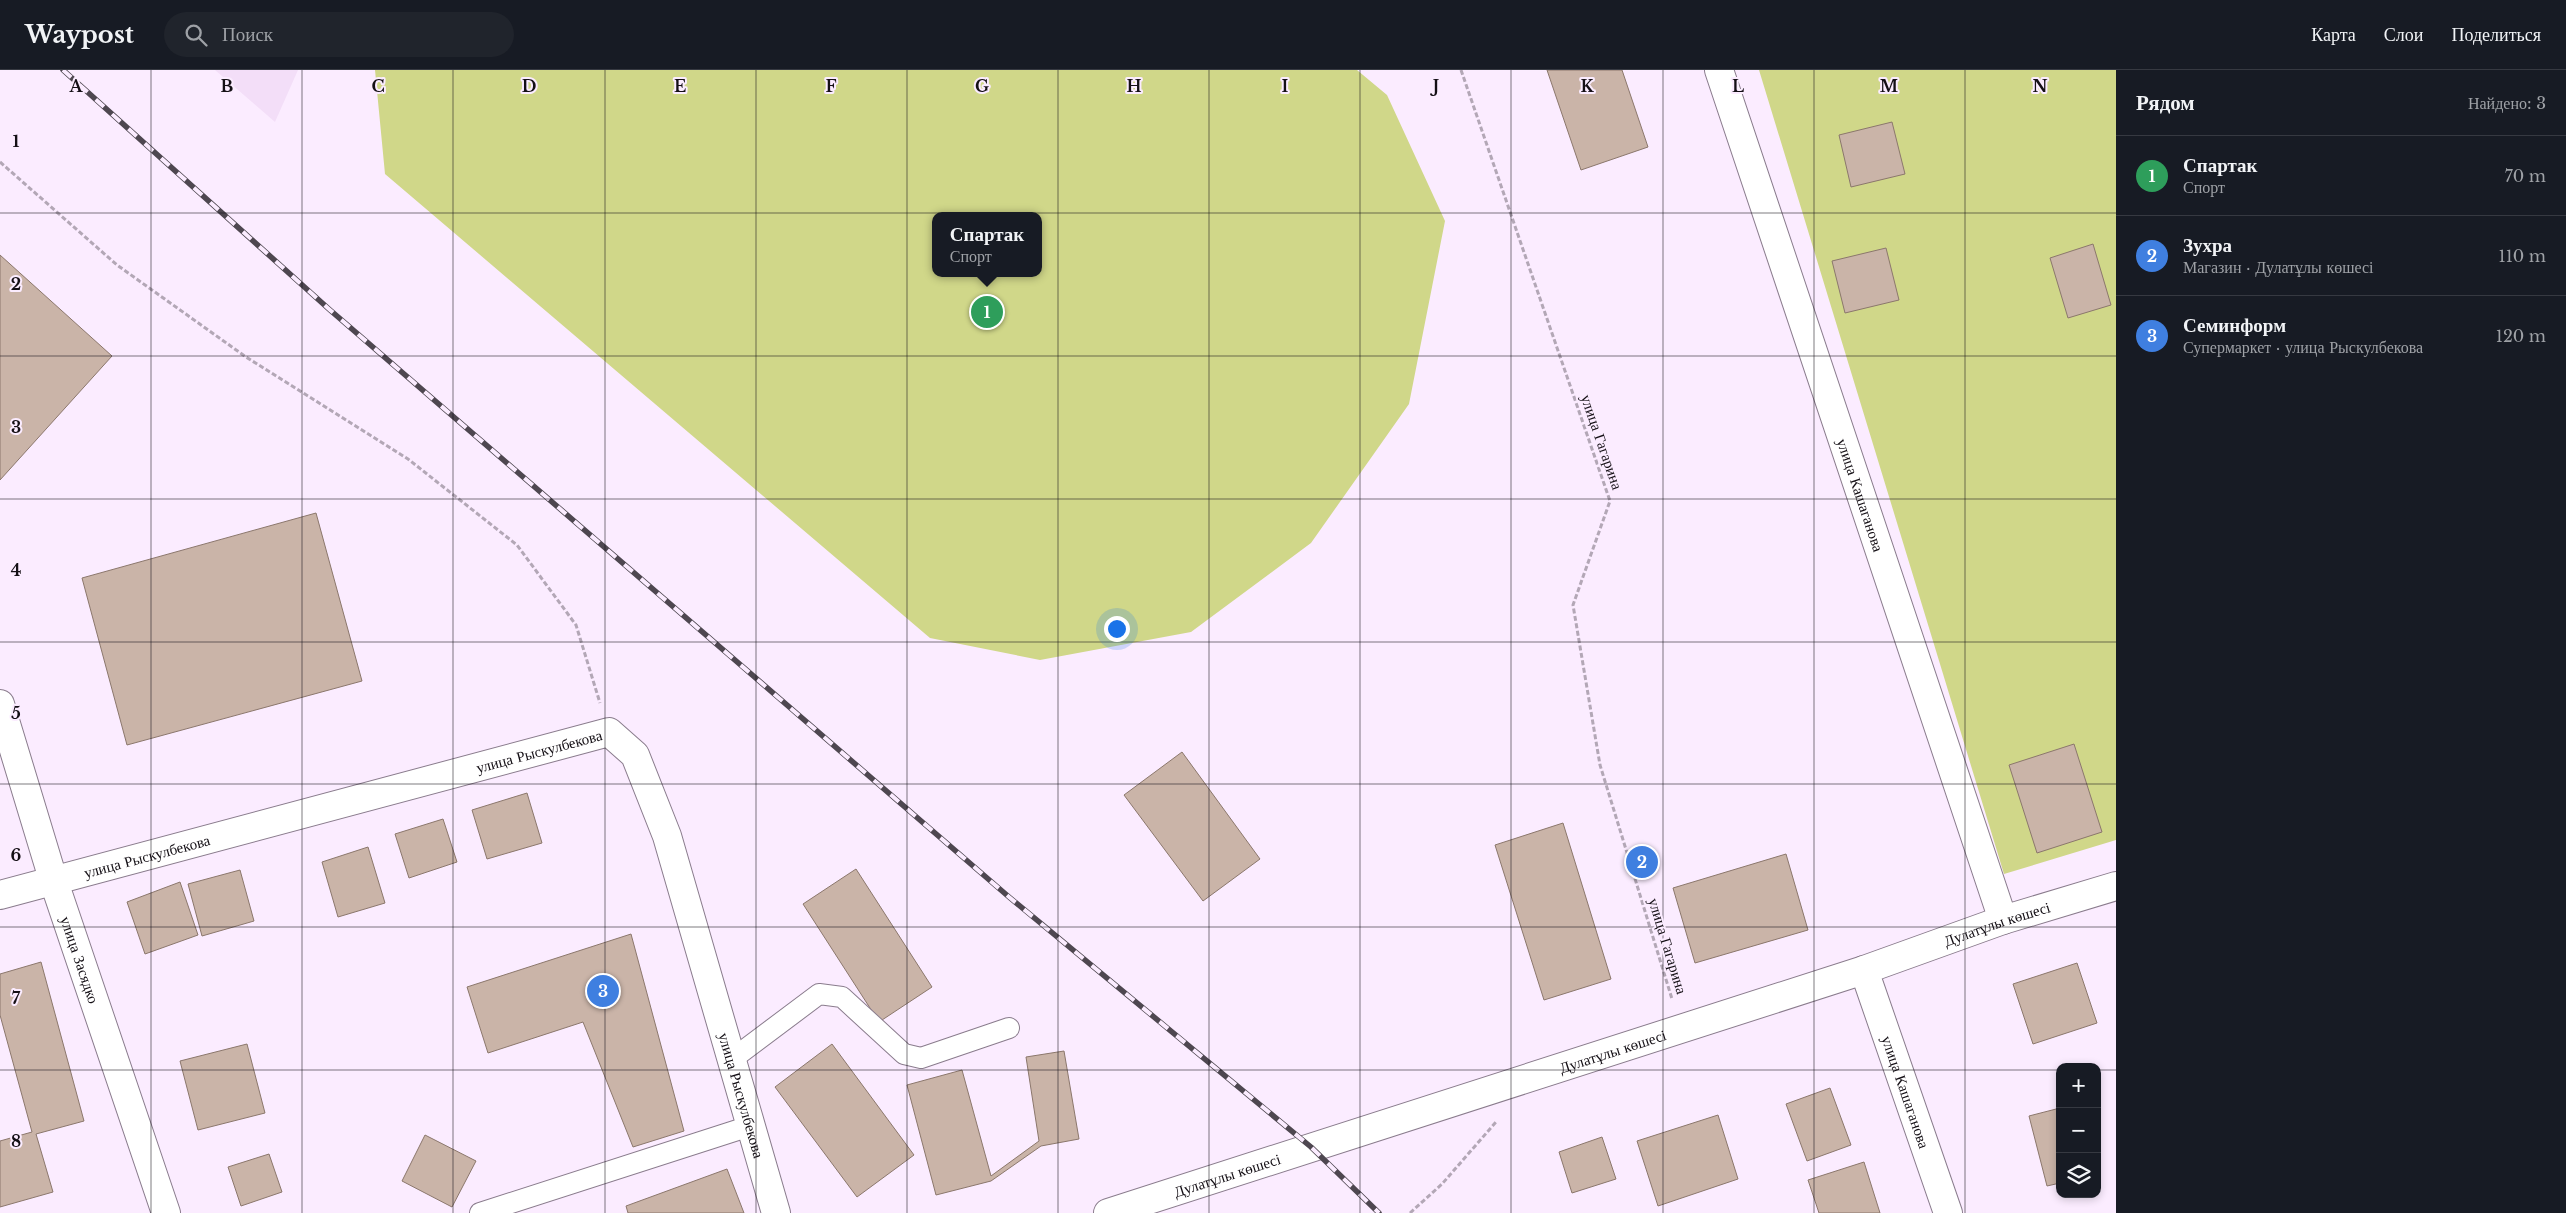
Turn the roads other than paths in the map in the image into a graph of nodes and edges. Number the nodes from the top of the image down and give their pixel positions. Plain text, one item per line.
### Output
1 (1718, 70) edge
2 (0, 704) edge
3 (53, 879) junction
4 (2116, 886) edge
5 (0, 895) edge
6 (2003, 920) junction
7 (1864, 970) junction
8 (1009, 1028) dead end
9 (731, 1060) junction
10 (750, 1126) junction
11 (166, 1213) edge
12 (480, 1213) edge
13 (776, 1213) edge
14 (1108, 1213) edge
15 (1948, 1213) edge

1 - 6 street, улица Кашаганова
2 - 3 street, улица Засядко
3 - 5 street, улица Рыскулбекова
3 - 9 street, улица Рыскулбекова
3 - 11 street, улица Засядко
4 - 6 street, Дулатұлы көшесі
6 - 7 street, Дулатұлы көшесі
7 - 14 street, Дулатұлы көшесі
7 - 15 street, улица Кашаганова
8 - 9 lane
9 - 10 street, улица Рыскулбекова
10 - 12 lane
10 - 13 street, улица Рыскулбекова

